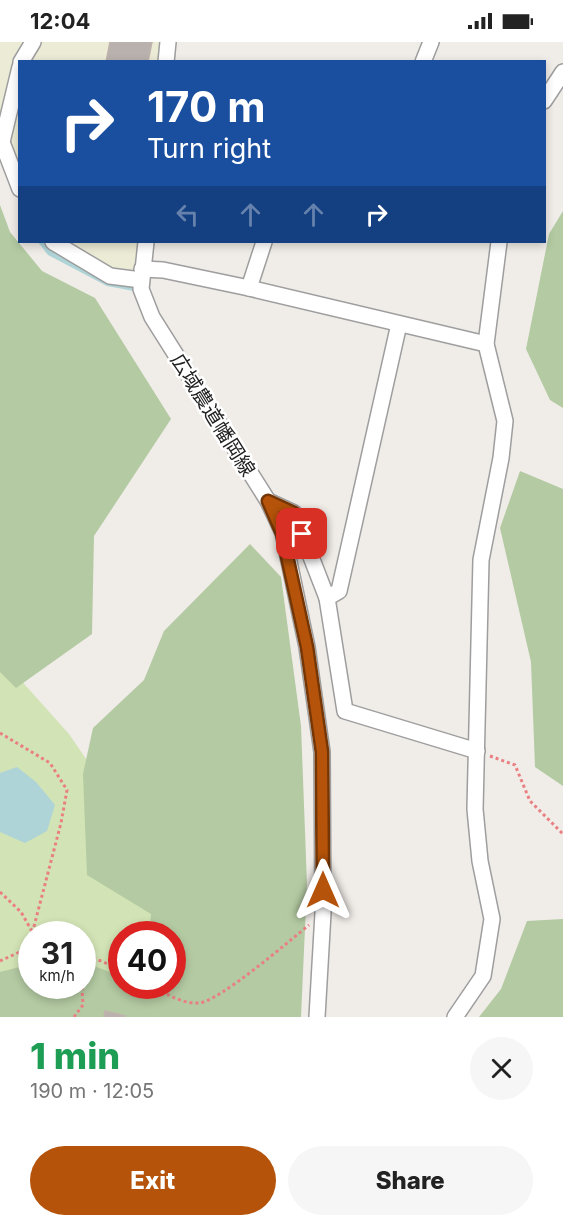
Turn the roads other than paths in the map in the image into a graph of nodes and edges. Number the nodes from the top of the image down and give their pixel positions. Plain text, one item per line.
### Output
1 (33, 42) edge
2 (168, 42) edge
3 (431, 42) edge
4 (22, 60) edge
5 (166, 60) edge
6 (424, 60) edge
7 (563, 72) edge
8 (18, 75) edge
9 (546, 98) edge
10 (1, 140) edge
11 (18, 184) edge
12 (55, 243) edge
13 (146, 243) edge
14 (264, 243) edge
15 (499, 243) edge
16 (142, 274) junction
17 (249, 288) junction
18 (399, 324) junction
19 (486, 344) junction
20 (268, 501) junction
21 (327, 598) junction
22 (477, 751) junction
23 (317, 1017) edge
24 (455, 1017) edge

1 - 4 street
2 - 5 street
3 - 6 street
7 - 9 street
8 - 10 street
10 - 11 street
12 - 16 street
13 - 16 street, 広域農道幡岡線
14 - 17 street
15 - 19 street
16 - 17 street
16 - 20 street, 広域農道幡岡線
17 - 18 street
18 - 19 street
18 - 21 street
19 - 22 street
20 - 21 street
20 - 23 street, 広域農道幡岡線
21 - 22 street
22 - 24 street

